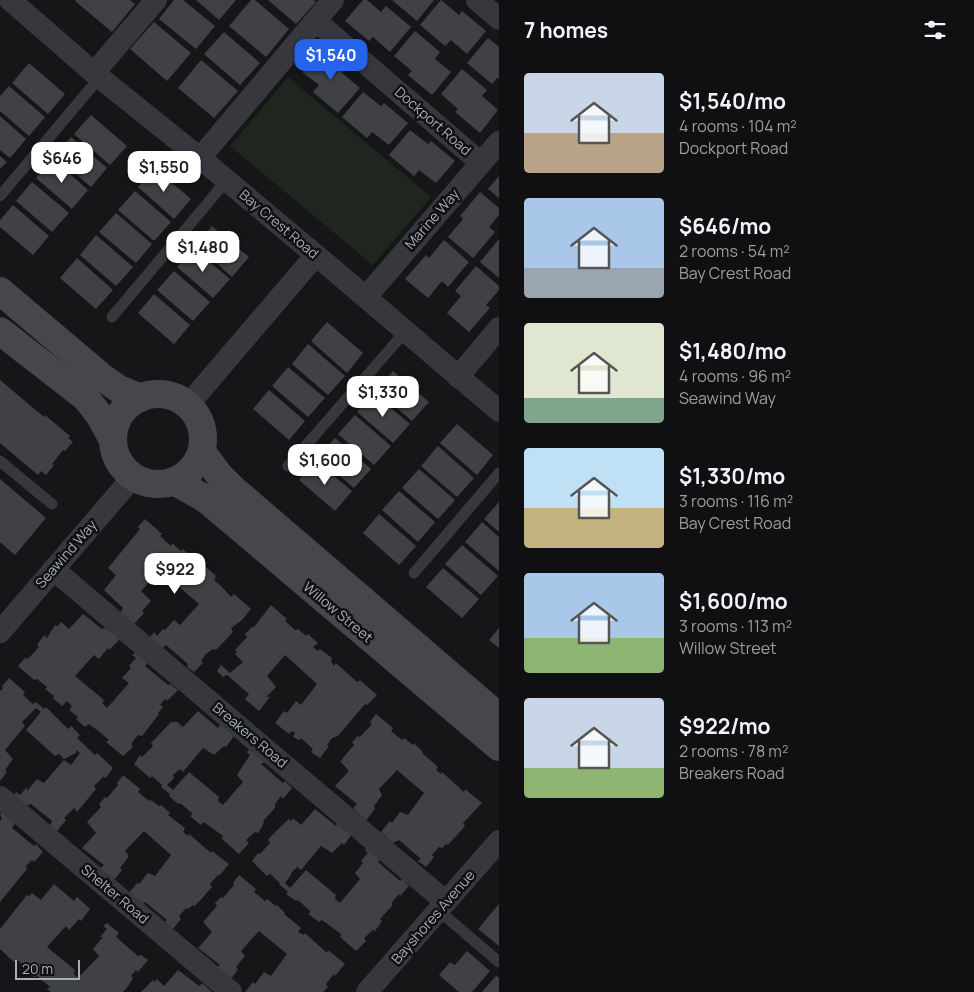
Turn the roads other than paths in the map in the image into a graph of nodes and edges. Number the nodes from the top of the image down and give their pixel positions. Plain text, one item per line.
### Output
1 (10, 0) edge
2 (156, 0) edge
3 (333, 0) edge
4 (477, 0) edge
5 (499, 19) edge
6 (316, 21) junction
7 (97, 75) junction
8 (499, 142) edge
9 (200, 158) junction
10 (481, 163) junction
11 (227, 180) junction
12 (0, 196) edge
13 (316, 255) junction
14 (0, 291) edge
15 (366, 297) junction
16 (112, 318) dead end
17 (499, 328) edge
18 (0, 331) edge
19 (405, 332) junction
20 (458, 377) junction
21 (141, 398) junction
22 (188, 405) junction
23 (499, 411) edge
24 (113, 440) junction
25 (202, 452) junction
26 (0, 461) edge
27 (288, 466) dead end
28 (499, 473) edge
29 (133, 477) junction
30 (174, 481) junction
31 (52, 504) dead end
32 (53, 569) junction
33 (414, 573) dead end
34 (0, 632) edge
35 (499, 717) edge
36 (499, 747) edge
37 (0, 797) edge
38 (499, 842) edge
39 (442, 906) junction
40 (499, 962) edge
41 (231, 992) edge
42 (367, 992) edge

1 - 7 street, Bay Crest Road
2 - 7 street
3 - 6 street
4 - 5 street
6 - 9 street
6 - 10 street, Dockport Road
7 - 9 street, Bay Crest Road
7 - 12 lane
8 - 10 street, Marine Way
9 - 11 street, Bay Crest Road
10 - 15 street, Marine Way
11 - 13 street, Bay Crest Road
11 - 16 lane
13 - 15 street, Bay Crest Road
13 - 22 street
14 - 21 street
15 - 19 street, Bay Crest Road
17 - 20 street
18 - 24 street
19 - 20 street, Bay Crest Road
19 - 27 lane
20 - 23 street, Bay Crest Road
21 - 22 street
21 - 24 street
22 - 25 street
24 - 29 street
25 - 30 street
25 - 35 street, Willow Street
26 - 31 lane
28 - 33 lane
29 - 30 street
29 - 32 street, Seawind Way
30 - 36 street, Willow Street
32 - 34 street, Seawind Way
32 - 39 street, Breakers Road
37 - 41 street, Shelter Road
38 - 39 street, Bayshores Avenue
39 - 40 lane
39 - 42 street, Bayshores Avenue

